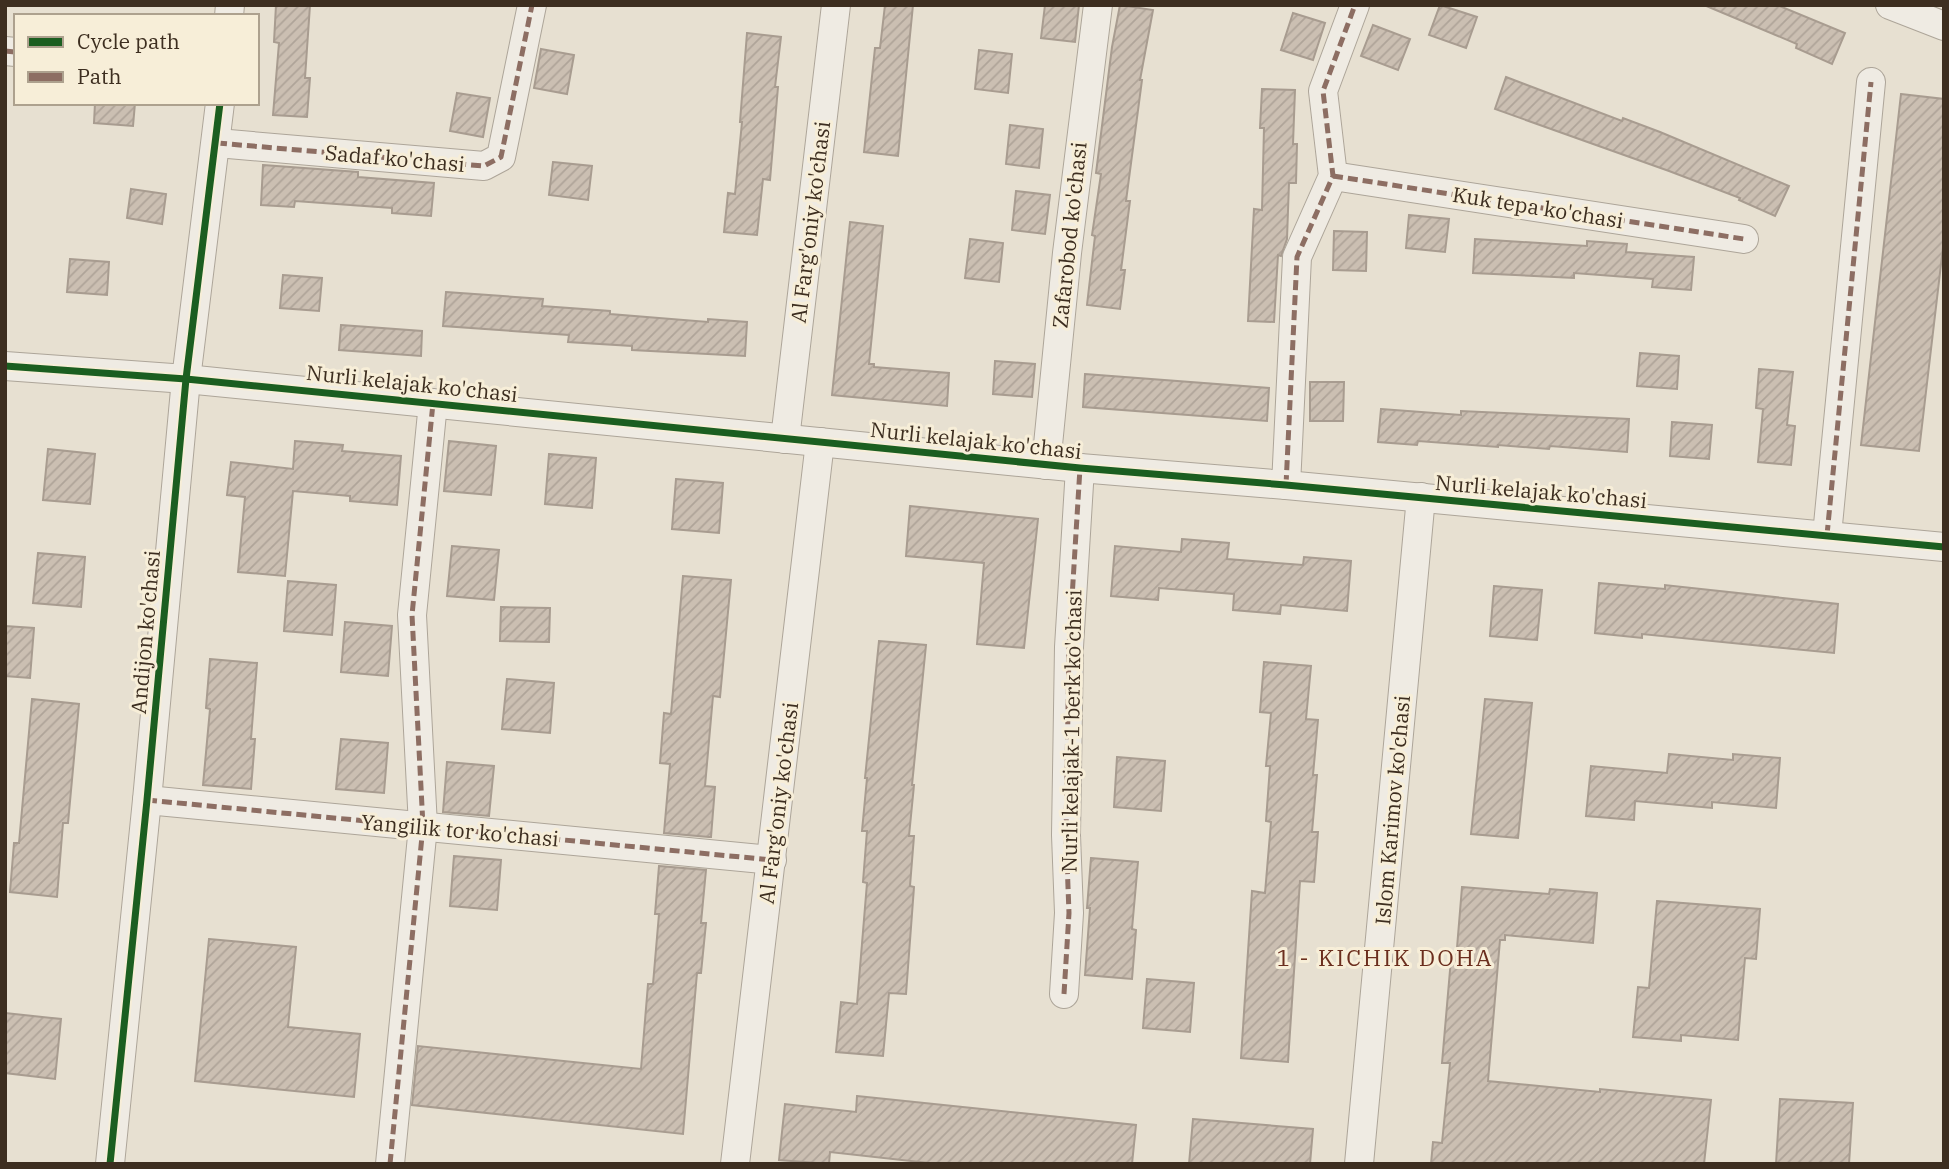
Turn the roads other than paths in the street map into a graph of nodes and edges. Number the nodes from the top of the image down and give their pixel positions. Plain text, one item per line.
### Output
1 (532, 5) edge
2 (836, 5) edge
3 (1098, 5) edge
4 (1355, 5) edge
5 (1890, 5) edge
6 (1944, 26) edge
7 (1871, 82) dead end
8 (220, 105) edge
9 (217, 143) junction
10 (1333, 176) junction
11 (1744, 239) dead end
12 (5, 366) edge
13 (186, 379) junction
14 (433, 403) junction
15 (785, 439) junction
16 (820, 442) junction
17 (1046, 465) junction
18 (1080, 468) junction
19 (1286, 485) junction
20 (1421, 497) junction
21 (1827, 535) junction
22 (1944, 547) edge
23 (147, 800) junction
24 (423, 826) junction
25 (772, 860) junction
26 (1064, 994) dead end
27 (110, 1164) edge
28 (390, 1164) edge
29 (734, 1164) edge
30 (1359, 1164) edge

1 - 9 street, Sadaf ko'chasi
2 - 15 street, Al Farg'oniy ko'chasi
3 - 17 street, Zafarobod ko'chasi
4 - 10 street
5 - 6 street
7 - 21 street
8 - 9 street, Andijon ko'chasi
9 - 13 street, Andijon ko'chasi
10 - 11 street, Kuk tepa ko'chasi
10 - 19 street
12 - 13 street, Nurli kelajak ko'chasi
13 - 14 street, Nurli kelajak ko'chasi
13 - 23 street, Andijon ko'chasi
14 - 15 street, Nurli kelajak ko'chasi
14 - 24 street
15 - 16 street, Nurli kelajak ko'chasi
16 - 17 street, Nurli kelajak ko'chasi
16 - 25 street, Al Farg'oniy ko'chasi
17 - 18 street, Nurli kelajak ko'chasi
18 - 19 street, Nurli kelajak ko'chasi
18 - 26 street, Nurli kelajak-1 berk ko'chasi
19 - 20 street, Nurli kelajak ko'chasi
20 - 21 street, Nurli kelajak ko'chasi
20 - 30 street, Islom Karimov ko'chasi
21 - 22 street, Nurli kelajak ko'chasi
23 - 24 street, Yangilik tor ko'chasi
23 - 27 street, Andijon ko'chasi
24 - 25 street, Yangilik tor ko'chasi
24 - 28 street
25 - 29 street, Al Farg'oniy ko'chasi

